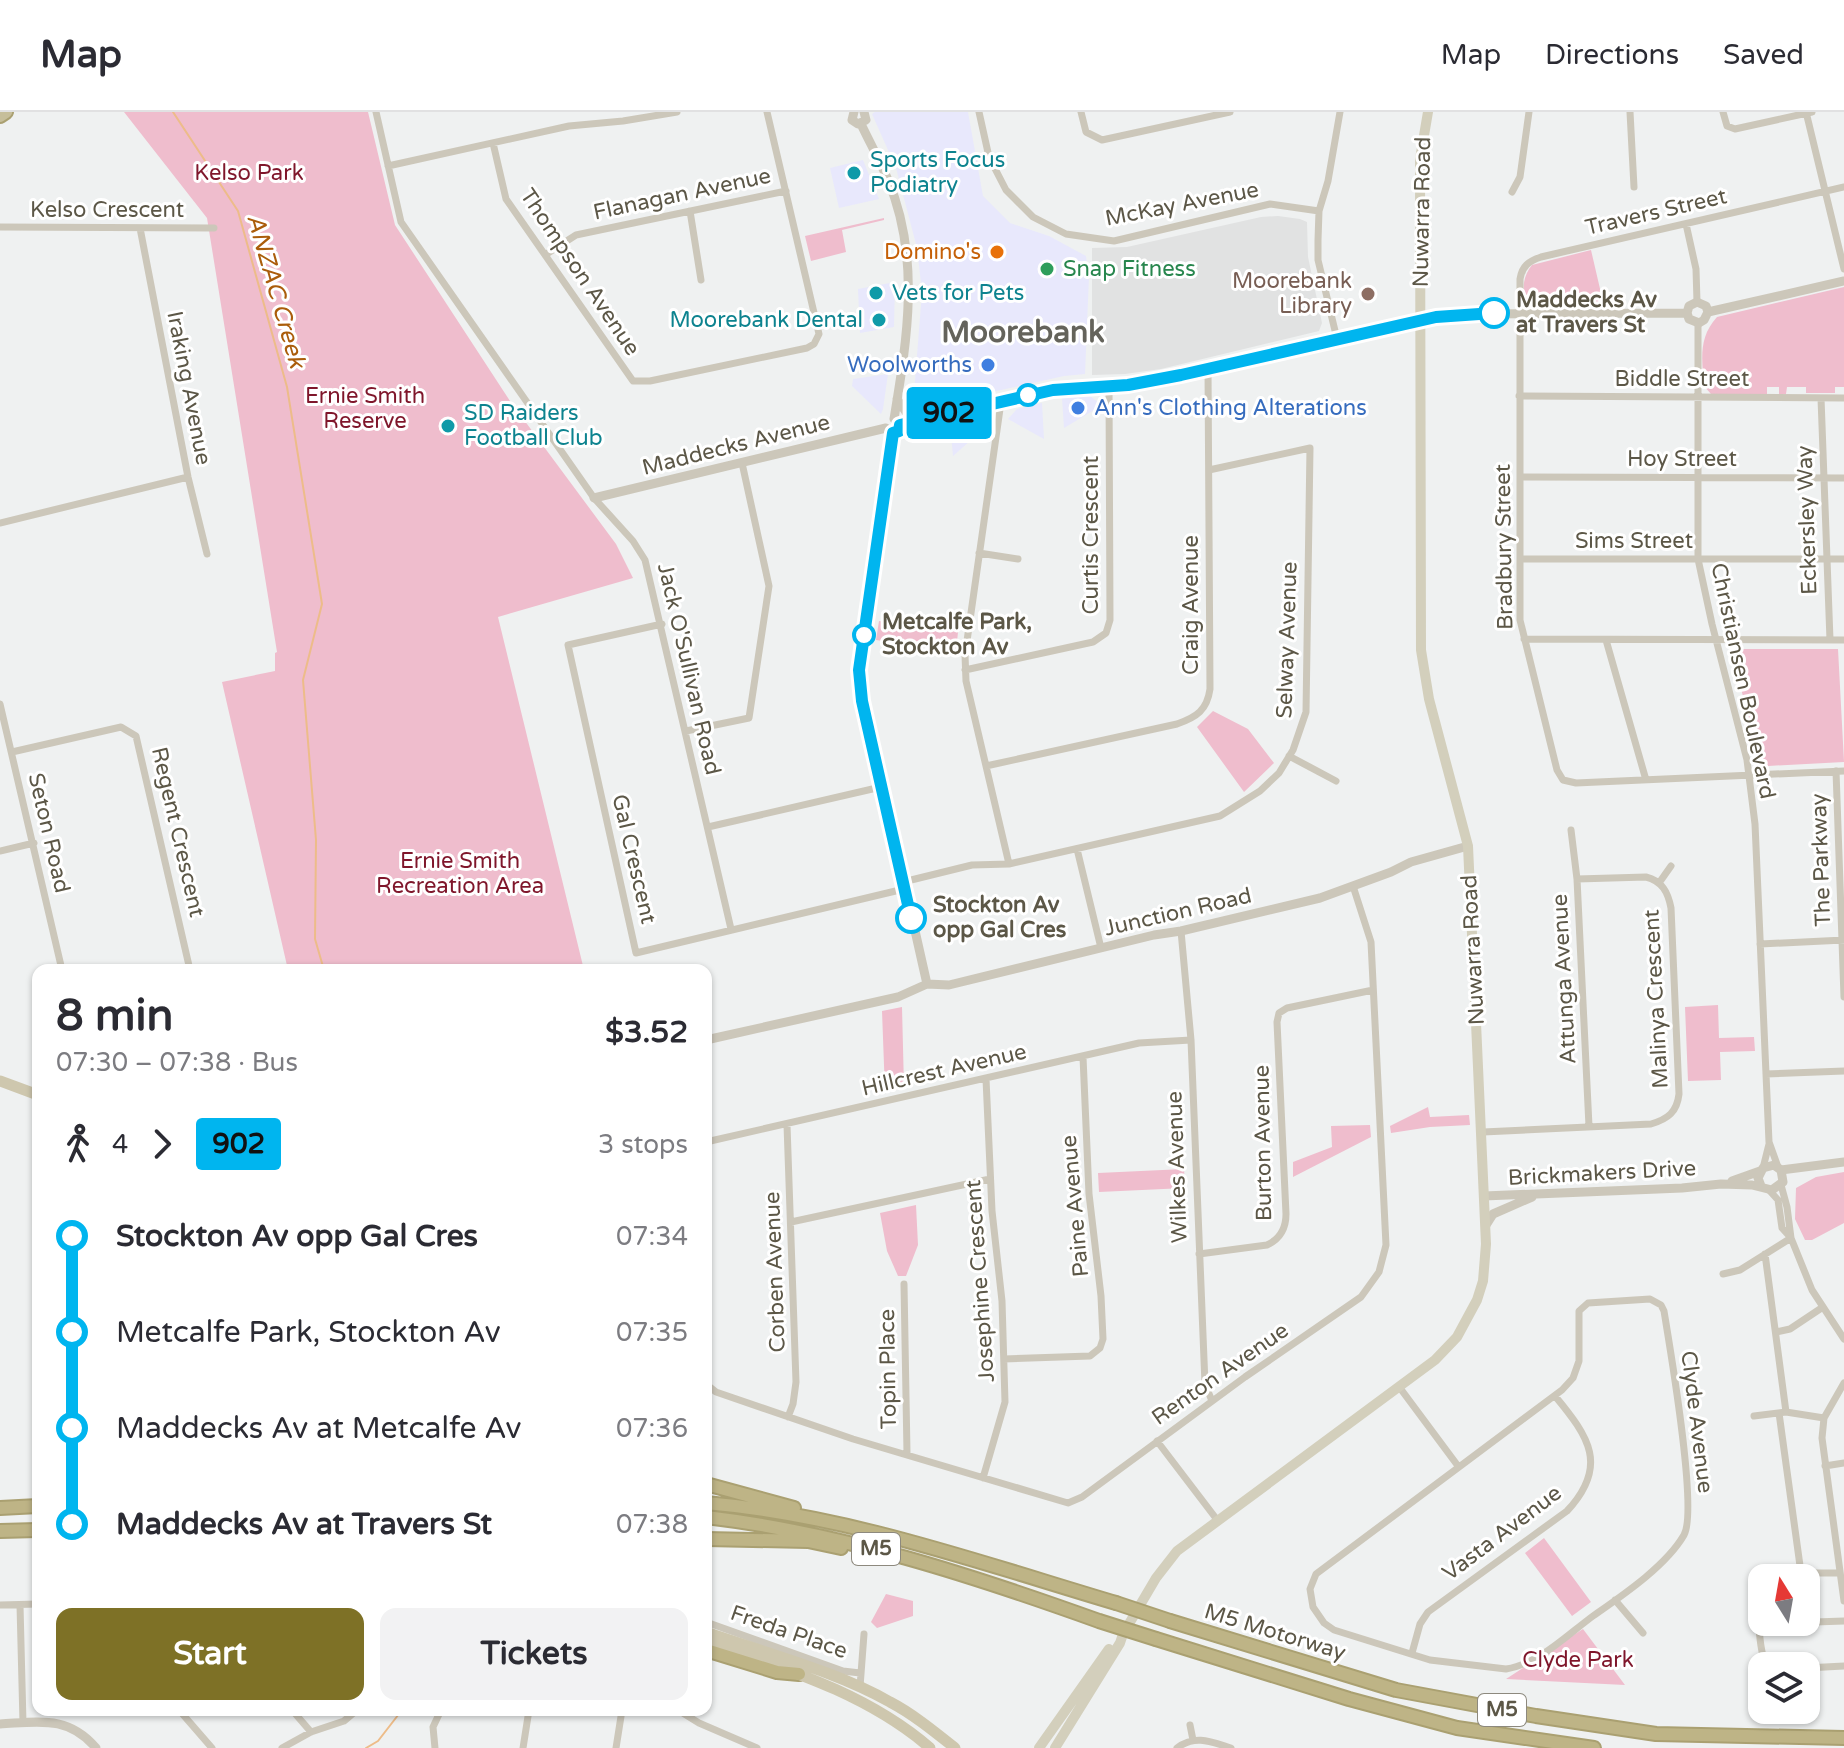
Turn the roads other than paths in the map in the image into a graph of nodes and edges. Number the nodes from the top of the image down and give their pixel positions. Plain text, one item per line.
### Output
1 (6, 112) edge
2 (376, 112) edge
3 (677, 112) edge
4 (767, 112) edge
5 (853, 112) edge
6 (865, 112) edge
7 (979, 112) edge
8 (1081, 112) edge
9 (1230, 112) edge
10 (1340, 112) edge
11 (1428, 112) edge
12 (1529, 112) edge
13 (1630, 112) edge
14 (1723, 112) edge
15 (1808, 112) edge
16 (0, 116) edge
17 (861, 124) junction
18 (493, 143) junction
19 (388, 166) junction
20 (1634, 187) dead end
21 (1844, 187) edge
22 (786, 191) junction
23 (1512, 192) dead end
24 (1824, 192) junction
25 (690, 211) junction
26 (1319, 211) junction
27 (1686, 224) junction
28 (0, 227) edge
29 (140, 228) junction
30 (214, 228) dead end
31 (545, 255) junction
32 (1844, 269) edge
33 (701, 280) dead end
34 (1844, 281) edge
35 (1697, 302) junction
36 (1708, 312) junction
37 (1520, 313) junction
38 (1687, 313) junction
39 (1421, 320) junction
40 (1698, 323) junction
41 (1337, 339) junction
42 (1208, 369) junction
43 (1109, 386) junction
44 (1519, 396) junction
45 (1697, 397) junction
46 (1821, 398) junction
47 (1844, 398) edge
48 (897, 399) junction
49 (1001, 402) junction
50 (921, 419) junction
51 (897, 422) junction
52 (890, 431) junction
53 (742, 463) junction
54 (1209, 470) junction
55 (188, 477) junction
56 (1520, 477) junction
57 (1696, 477) junction
58 (1822, 478) junction
59 (1844, 478) edge
60 (594, 498) junction
61 (0, 523) edge
62 (979, 553) junction
63 (207, 554) dead end
64 (1018, 559) dead end
65 (1520, 559) junction
66 (1698, 559) junction
67 (1826, 559) junction
68 (1844, 559) edge
69 (662, 624) junction
70 (1524, 639) junction
71 (1606, 640) junction
72 (1716, 640) junction
73 (1830, 640) junction
74 (1844, 640) edge
75 (965, 670) junction
76 (0, 704) edge
77 (686, 731) junction
78 (12, 752) junction
79 (1289, 756) junction
80 (986, 766) junction
81 (1840, 771) edge
82 (1750, 775) junction
83 (1646, 780) junction
84 (1336, 781) dead end
85 (881, 787) junction
86 (708, 827) junction
87 (1571, 830) dead end
88 (34, 843) junction
89 (1468, 846) junction
90 (1077, 849) junction
91 (0, 851) edge
92 (1842, 856) edge
93 (1009, 864) junction
94 (1671, 866) dead end
95 (1577, 879) junction
96 (1659, 883) junction
97 (903, 885) junction
98 (1353, 886) junction
99 (731, 929) junction
100 (1181, 931) junction
101 (1843, 940) edge
102 (1760, 944) junction
103 (1101, 948) junction
104 (61, 964) edge
105 (189, 964) edge
106 (927, 984) junction
107 (1373, 990) junction
108 (1844, 997) edge
109 (1270, 1005) dead end
110 (1279, 1013) junction
111 (712, 1039) edge
112 (1191, 1040) junction
113 (1083, 1057) junction
114 (1844, 1071) edge
115 (1766, 1074) junction
116 (986, 1079) junction
117 (0, 1081) edge
118 (32, 1093) edge
119 (1671, 1115) junction
120 (1679, 1123) dead end
121 (787, 1125) junction
122 (1589, 1126) junction
123 (1483, 1132) junction
124 (712, 1141) edge
125 (1769, 1142) junction
126 (1844, 1162) edge
127 (1779, 1168) junction
128 (1807, 1168) junction
129 (1762, 1169) junction
130 (990, 1179) junction
131 (1782, 1183) junction
132 (1721, 1184) junction
133 (1765, 1188) junction
134 (1539, 1194) junction
135 (1484, 1196) junction
136 (791, 1222) junction
137 (1486, 1225) junction
138 (1791, 1238) junction
139 (1199, 1254) junction
140 (1765, 1254) junction
141 (1723, 1274) dead end
142 (904, 1284) dead end
143 (1823, 1307) junction
144 (1776, 1332) junction
145 (1844, 1339) edge
146 (1004, 1359) junction
147 (1843, 1384) edge
148 (1400, 1388) junction
149 (712, 1389) edge
150 (1555, 1396) junction
151 (1212, 1401) junction
152 (1783, 1412) junction
153 (1754, 1416) dead end
154 (788, 1417) junction
155 (1824, 1418) junction
156 (1157, 1441) junction
157 (907, 1453) junction
158 (1844, 1463) edge
159 (1458, 1466) junction
160 (1825, 1466) junction
161 (983, 1478) junction
162 (712, 1486) edge
163 (712, 1504) edge
164 (32, 1506) edge
165 (0, 1508) edge
166 (1844, 1510) edge
167 (1832, 1511) junction
168 (32, 1514) edge
169 (0, 1516) edge
170 (712, 1518) edge
171 (1218, 1521) junction
172 (32, 1530) edge
173 (0, 1531) edge
174 (893, 1537) junction
175 (712, 1539) edge
176 (1800, 1564) edge
177 (1820, 1573) edge
178 (1840, 1573) junction
179 (1004, 1587) junction
180 (1615, 1600) junction
181 (1844, 1601) edge
182 (32, 1604) edge
183 (0, 1605) edge
184 (20, 1605) junction
185 (1844, 1621) edge
186 (1820, 1622) edge
187 (712, 1624) edge
188 (1643, 1633) dead end
189 (712, 1634) edge
190 (864, 1634) dead end
191 (1123, 1634) junction
192 (712, 1643) edge
193 (712, 1652) edge
194 (1412, 1653) junction
195 (1844, 1666) edge
196 (1820, 1667) edge
197 (860, 1673) junction
198 (799, 1674) junction
199 (860, 1687) junction
200 (184, 1716) edge
201 (297, 1716) edge
202 (350, 1716) edge
203 (438, 1716) edge
204 (528, 1716) edge
205 (621, 1716) edge
206 (688, 1716) edge
207 (23, 1723) junction
208 (0, 1724) edge
209 (1190, 1725) dead end
210 (311, 1732) junction
211 (1844, 1738) edge
212 (1193, 1740) junction
213 (96, 1748) edge
214 (212, 1748) edge
215 (282, 1748) edge
216 (435, 1748) edge
217 (523, 1748) edge
218 (616, 1748) edge
219 (757, 1748) edge
220 (930, 1748) edge
221 (955, 1748) edge
222 (1039, 1748) edge
223 (1055, 1748) edge
224 (1177, 1748) edge
225 (1231, 1748) edge
226 (1594, 1748) edge

1 - 16 highway
2 - 19 street, Jack O'Sullivan Road
3 - 18 street
4 - 22 street, Thompson Avenue
5 - 17 street
6 - 17 street
7 - 26 street, McKay Avenue
8 - 9 street
10 - 26 street
11 - 39 main road, Nuwarra Road
12 - 23 street
13 - 20 street
14 - 15 street
15 - 24 street
17 - 48 street
18 - 19 street
18 - 31 street, Thompson Avenue
19 - 60 street, Jack O'Sullivan Road
21 - 24 street, Travers Street
22 - 25 street, Flanagan Avenue
22 - 31 street, Thompson Avenue
24 - 27 street, Travers Street
24 - 32 street
25 - 31 street, Flanagan Avenue
25 - 33 street
26 - 41 street
27 - 35 street
27 - 37 street, Travers Street
28 - 29 street, Kelso Crescent
29 - 30 street, Kelso Crescent
29 - 55 street, Iraking Avenue
34 - 36 street
35 - 36 street
35 - 38 street
36 - 40 street
37 - 38 street
37 - 39 street
37 - 44 street, Bradbury Street
38 - 40 street
39 - 41 street
39 - 89 main road, Nuwarra Road
40 - 45 street, Christiansen Boulevard
41 - 42 street
42 - 43 street
42 - 54 street, Craig Avenue
43 - 49 street
43 - 75 street, Curtis Crescent
44 - 45 street, Biddle Street
44 - 56 street, Bradbury Street
45 - 46 street, Biddle Street
45 - 57 street, Christiansen Boulevard
46 - 47 street, Biddle Street
46 - 58 street, Eckersley Way
48 - 50 street
48 - 51 street
49 - 50 street
49 - 62 street
50 - 51 street
51 - 52 street
52 - 53 street, Maddecks Avenue
52 - 85 street
53 - 60 street, Maddecks Avenue
53 - 77 street
54 - 79 street, Selway Avenue
54 - 80 street, Craig Avenue
55 - 61 street
55 - 63 street, Iraking Avenue
56 - 57 street, Hoy Street
56 - 65 street, Bradbury Street
57 - 58 street, Hoy Street
57 - 66 street, Christiansen Boulevard
58 - 59 street, Hoy Street
58 - 67 street, Eckersley Way
60 - 69 street, Jack O'Sullivan Road
62 - 64 street
62 - 75 street
65 - 66 street, Sims Street
65 - 70 street, Bradbury Street
66 - 67 street, Sims Street
66 - 72 street, Christiansen Boulevard
67 - 68 street, Sims Street
67 - 73 street, Eckersley Way
69 - 77 street, Jack O'Sullivan Road
69 - 99 street, Gal Crescent
70 - 71 street
70 - 83 street, Bradbury Street
71 - 72 street
71 - 83 street
72 - 73 street
72 - 82 street, Christiansen Boulevard
73 - 74 street
75 - 80 street
76 - 78 street, Seton Road
77 - 86 street, Jack O'Sullivan Road
78 - 88 street, Seton Road
78 - 105 street, Regent Crescent
79 - 84 street
79 - 90 street, Selway Avenue
80 - 93 street
81 - 82 street, Bradbury Street
81 - 92 street, The Parkway
82 - 83 street, Bradbury Street
82 - 102 street, Christiansen Boulevard
85 - 86 street
85 - 97 street
86 - 99 street, Jack O'Sullivan Road
87 - 95 street, Attunga Avenue
88 - 91 street
88 - 104 street, Seton Road
89 - 98 street, Junction Road
89 - 123 main road, Nuwarra Road
90 - 93 street, Selway Avenue
90 - 103 street
92 - 101 street, The Parkway
93 - 97 street, Selway Avenue
94 - 96 street, Malinya Crescent
95 - 96 street, Malinya Crescent
95 - 122 street, Attunga Avenue
96 - 119 street, Malinya Crescent
97 - 99 street, Gal Crescent
97 - 106 street
98 - 100 street, Junction Road
98 - 107 street, Renton Avenue
100 - 103 street, Junction Road
100 - 112 street, Wilkes Avenue
101 - 102 street
101 - 108 street, The Parkway
102 - 115 street, Christiansen Boulevard
103 - 106 street, Junction Road
106 - 111 street, Junction Road
107 - 110 street
107 - 151 street, Renton Avenue
109 - 110 street
110 - 139 street, Burton Avenue
112 - 113 street, Hillcrest Avenue
112 - 139 street, Wilkes Avenue
113 - 116 street, Hillcrest Avenue
113 - 146 street, Paine Avenue
114 - 115 street
115 - 125 street, Christiansen Boulevard
116 - 121 street, Hillcrest Avenue
116 - 130 street, Josephine Crescent
117 - 118 main road
119 - 120 street, Malinya Crescent
119 - 122 street, Malinya Crescent
121 - 124 street, Hillcrest Avenue
121 - 136 street, Corben Avenue
122 - 123 street, Malinya Crescent
123 - 135 main road, Nuwarra Road
125 - 127 street, Christiansen Boulevard
125 - 129 street, Christiansen Boulevard
126 - 128 street
127 - 128 street
127 - 129 street
127 - 131 street
128 - 131 street
129 - 132 street, Brickmakers Drive
129 - 133 street
130 - 136 street
130 - 146 street, Josephine Crescent
131 - 133 street
131 - 138 street
132 - 133 street, Brickmakers Drive
132 - 134 street, Brickmakers Drive
133 - 138 street
134 - 135 street, Brickmakers Drive
134 - 137 street
135 - 137 main road, Nuwarra Road
136 - 154 street, Corben Avenue
137 - 148 main road, Nuwarra Road
138 - 140 street
138 - 143 street
139 - 151 street, Wilkes Avenue
140 - 141 street
140 - 144 street
142 - 157 street, Topin Place
143 - 144 street
143 - 145 street
144 - 152 street
146 - 161 street, Josephine Crescent
147 - 155 street
148 - 159 street
148 - 171 main road, Nuwarra Road
149 - 154 street, Renton Avenue
150 - 159 street, Clyde Avenue
150 - 180 street, Clyde Avenue
150 - 194 street, Vasta Avenue
151 - 156 street, Renton Avenue
152 - 153 street
152 - 155 street
152 - 176 street
154 - 157 street, Renton Avenue
155 - 160 street
156 - 161 street, Renton Avenue
156 - 171 street
157 - 161 street, Renton Avenue
158 - 160 street
159 - 194 street, Clyde Avenue
160 - 167 street
162 - 174 highway
163 - 174 highway, M5 Motorway / M5
164 - 165 highway
166 - 167 street
167 - 178 street
168 - 169 highway
170 - 179 highway, M5 Motorway / M5
171 - 191 main road, Nuwarra Road
172 - 173 highway
174 - 211 highway, M5 Motorway / M5, bridge
175 - 179 highway
177 - 178 street
178 - 181 street
179 - 226 highway, M5 Motorway / M5, bridge
180 - 188 street
180 - 194 street, Clyde Avenue
182 - 184 street
183 - 184 street
184 - 207 street
185 - 186 street
187 - 197 street, Freda Place
189 - 199 main road
190 - 197 street, Freda Place
191 - 222 main road, Nuwarra Road
191 - 223 main road, Nuwarra Road
192 - 198 main road
193 - 198 highway
195 - 196 street
197 - 199 street, Freda Place
198 - 220 main road
199 - 221 main road
200 - 214 street
201 - 210 street
202 - 210 street
203 - 216 street
204 - 217 street
205 - 218 street
206 - 219 street
207 - 208 street
207 - 213 street
209 - 212 street
210 - 215 street
212 - 224 street
212 - 225 street

